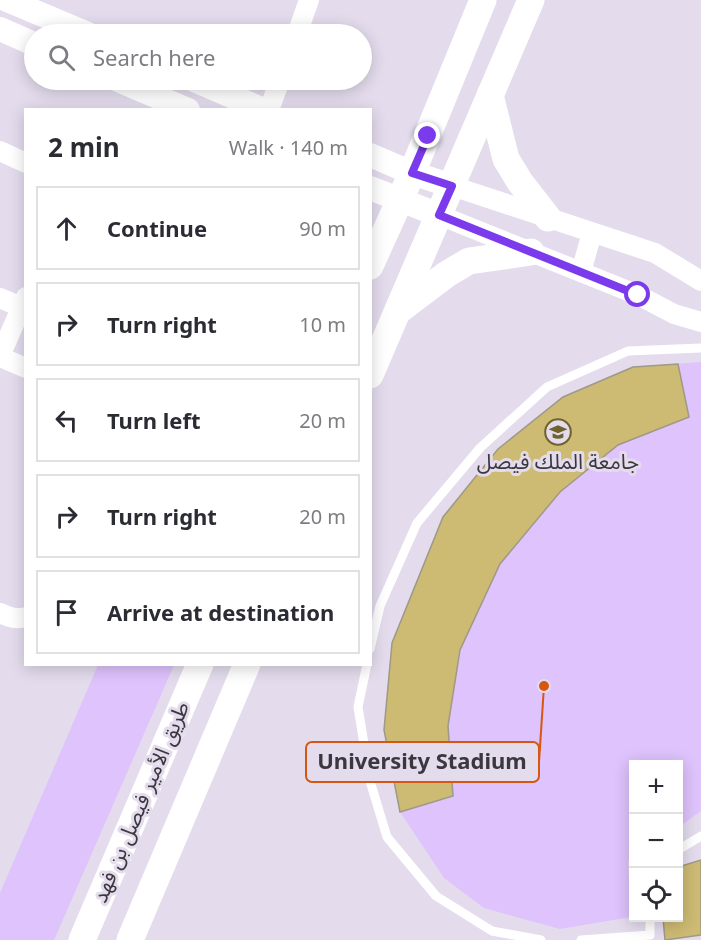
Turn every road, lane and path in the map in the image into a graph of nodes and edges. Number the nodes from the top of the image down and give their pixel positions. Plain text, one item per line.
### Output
1 (7, 0) edge
2 (309, 0) edge
3 (483, 0) edge
4 (531, 0) edge
5 (64, 24) edge
6 (301, 24) edge
7 (0, 29) edge
8 (24, 40) edge
9 (141, 90) edge
10 (218, 90) edge
11 (276, 90) edge
12 (490, 95) junction
13 (183, 108) edge
14 (262, 108) edge
15 (268, 108) edge
16 (0, 151) edge
17 (372, 156) edge
18 (24, 162) edge
19 (412, 173) junction
20 (452, 186) junction
21 (372, 189) edge
22 (399, 200) junction
23 (439, 215) junction
24 (548, 218) junction
25 (592, 233) junction
26 (531, 252) junction
27 (372, 261) edge
28 (581, 272) junction
29 (701, 280) edge
30 (0, 298) edge
31 (23, 302) edge
32 (397, 312) junction
33 (701, 322) edge
34 (701, 348) edge
35 (0, 357) edge
36 (24, 367) edge
37 (372, 370) edge
38 (0, 613) edge
39 (24, 618) edge
40 (372, 640) edge
41 (199, 666) edge
42 (246, 666) edge
43 (367, 666) edge
44 (701, 836) edge
45 (683, 847) edge
46 (650, 922) edge
47 (82, 940) edge
48 (130, 940) edge
49 (541, 940) edge
50 (581, 940) edge

1 - 5 street
2 - 6 street
3 - 19 main road
4 - 12 main road
7 - 8 street
9 - 13 street
10 - 14 street
11 - 15 street
12 - 20 main road
12 - 24 main road
16 - 18 street
17 - 19 street
19 - 20 street
19 - 22 main road
20 - 23 main road
20 - 24 street
21 - 22 street
22 - 23 street
22 - 27 main road
23 - 26 street
23 - 32 main road
24 - 25 street
25 - 28 street
25 - 29 street
26 - 28 street
26 - 32 main road
28 - 33 street
30 - 31 street
31 - 35 street
32 - 37 main road
34 - 40 lane
35 - 36 street
38 - 39 street
41 - 47 main road, طريق الأمير فيصل بن فهد
42 - 48 main road, طريق الأمير فيصل بن فهد
43 - 49 lane
44 - 45 lane
46 - 50 lane

